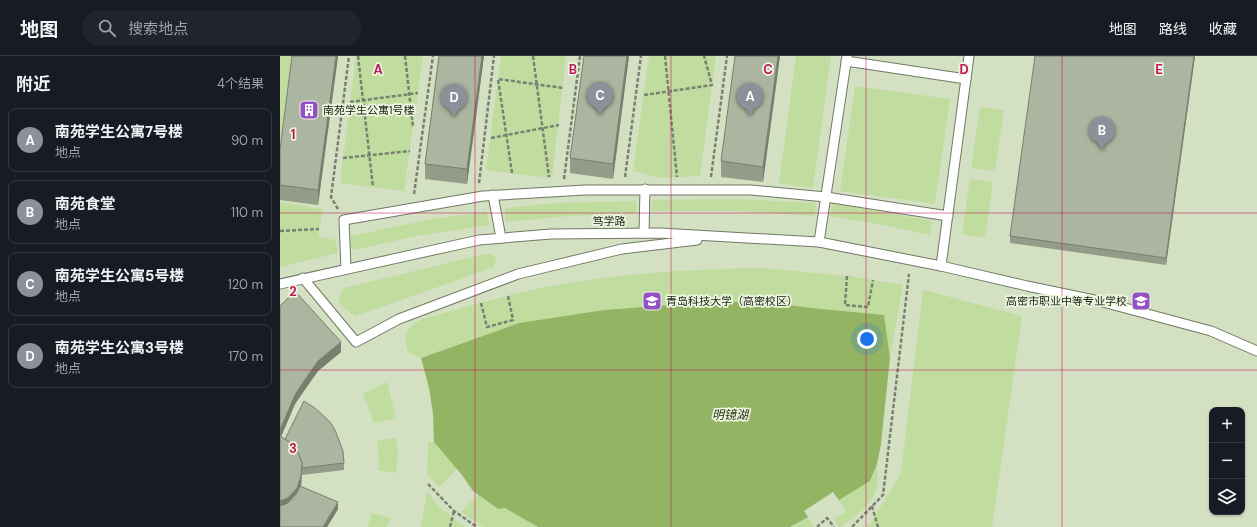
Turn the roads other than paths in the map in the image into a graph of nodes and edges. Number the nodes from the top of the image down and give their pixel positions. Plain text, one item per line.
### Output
1 (969, 56) edge
2 (846, 59) edge
3 (966, 79) junction
4 (645, 190) junction
5 (493, 195) junction
6 (826, 197) junction
7 (948, 216) junction
8 (644, 233) junction
9 (721, 237) junction
10 (501, 238) junction
11 (819, 242) junction
12 (941, 266) junction
13 (346, 269) junction
14 (303, 278) junction
15 (280, 284) edge
16 (1257, 351) edge

1 - 3 lane
2 - 3 lane
2 - 6 lane
3 - 7 lane
4 - 5 lane
4 - 6 lane
4 - 8 lane
5 - 10 lane
5 - 13 lane
6 - 7 lane
6 - 11 lane
7 - 12 lane
8 - 9 lane, 笃学路
8 - 10 lane, 笃学路
9 - 11 lane, 笃学路
9 - 14 lane
10 - 13 lane, 笃学路
11 - 12 lane, 笃学路
12 - 16 lane, 笃学路
13 - 14 lane, 笃学路
14 - 15 lane, 笃学路

